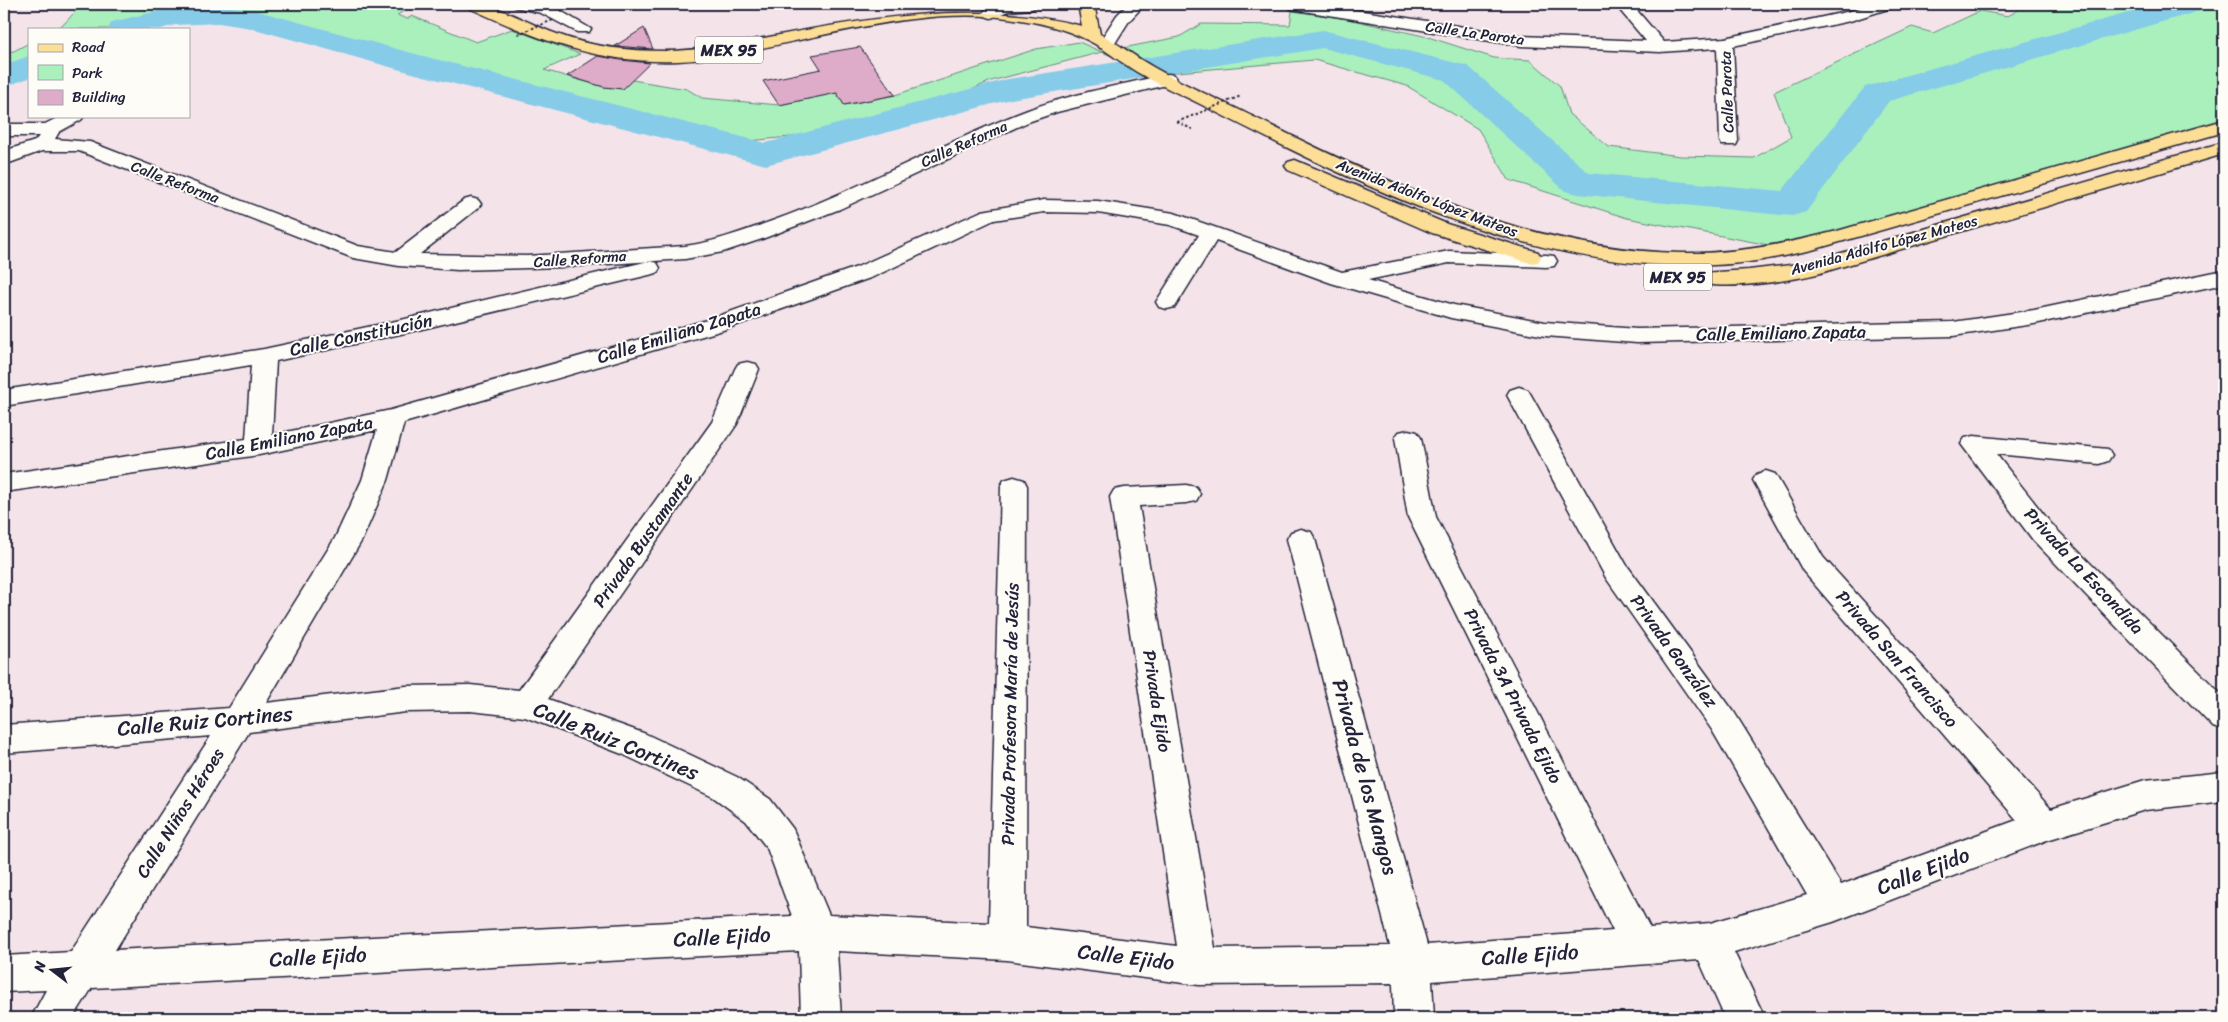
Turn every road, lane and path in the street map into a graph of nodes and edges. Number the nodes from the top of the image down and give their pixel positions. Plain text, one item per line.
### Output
1 (473, 4) edge
2 (520, 4) edge
3 (1032, 4) edge
4 (1086, 4) edge
5 (1137, 4) edge
6 (1291, 4) edge
7 (1627, 4) edge
8 (1888, 4) edge
9 (994, 8) edge
10 (553, 11) edge
11 (583, 28) dead end
12 (518, 34) dead end
13 (1104, 43) junction
14 (1725, 43) junction
15 (1660, 47) junction
16 (1157, 76) junction
17 (1241, 96) dead end
18 (72, 118) edge
19 (2224, 126) edge
20 (4, 130) edge
21 (1194, 130) dead end
22 (45, 137) junction
23 (1729, 141) dead end
24 (2224, 148) edge
25 (4, 159) edge
26 (471, 204) dead end
27 (1212, 232) junction
28 (713, 248) junction
29 (399, 260) junction
30 (1562, 264) junction
31 (2224, 277) edge
32 (1339, 278) junction
33 (1167, 302) dead end
34 (264, 356) junction
35 (747, 370) dead end
36 (1519, 395) dead end
37 (4, 398) edge
38 (393, 418) junction
39 (1408, 438) dead end
40 (259, 446) junction
41 (2099, 455) dead end
42 (1766, 480) dead end
43 (4, 482) edge
44 (1014, 486) dead end
45 (1186, 494) dead end
46 (1301, 539) dead end
47 (527, 704) junction
48 (2224, 718) edge
49 (239, 720) junction
50 (4, 739) edge
51 (2224, 786) edge
52 (2044, 826) junction
53 (1833, 905) junction
54 (816, 932) junction
55 (1710, 941) junction
56 (1007, 942) junction
57 (1640, 946) junction
58 (1412, 964) junction
59 (1199, 967) junction
60 (80, 969) junction
61 (4, 974) edge
62 (51, 1018) edge
63 (821, 1018) edge
64 (1414, 1018) edge
65 (1745, 1018) edge

1 - 9 main road, MEX 95
2 - 10 street
3 - 9 street
4 - 13 main road
5 - 13 street
6 - 15 street, Calle La Parota
7 - 15 street
8 - 14 street, Calle La Parota
9 - 13 main road, MEX 95
10 - 11 street
10 - 12 path, bridge
13 - 16 main road, MEX 95
14 - 15 street, Calle La Parota
14 - 23 street, Calle Parota
16 - 19 main road, Avenida Adolfo López Mateos / MEX 95
16 - 28 street, Calle Reforma
16 - 30 main road, Avenida Adolfo López Mateos / MEX 95
17 - 21 path, bridge
18 - 22 street
20 - 22 street, Calle Reforma
22 - 25 street
22 - 29 street, Calle Reforma
24 - 30 main road, Avenida Adolfo López Mateos / MEX 95
26 - 29 street
27 - 32 street, Calle Emiliano Zapata
27 - 33 street
27 - 38 street, Calle Emiliano Zapata
28 - 29 street, Calle Reforma
28 - 34 street, Calle Constitución
30 - 32 street
31 - 32 street, Calle Emiliano Zapata
34 - 37 street, Calle Constitución
34 - 40 street
35 - 47 street, Privada Bustamante
36 - 53 street, Privada González
38 - 40 street, Calle Emiliano Zapata
38 - 49 street, Calle Niños Héroes
39 - 57 street, Privada 3A Privada Ejido
40 - 43 street, Calle Emiliano Zapata
41 - 48 street, Privada La Escondida
42 - 52 street, Privada San Francisco
44 - 56 street, Privada Profesora María de Jesús
45 - 59 street, Privada Ejido
46 - 58 street, Privada de los Mangos
47 - 49 street, Calle Ruiz Cortines
47 - 54 street, Calle Ruiz Cortines
49 - 50 street, Calle Ruiz Cortines
49 - 60 street, Calle Niños Héroes
51 - 52 street, Calle Ejido
52 - 53 street, Calle Ejido
53 - 55 street, Calle Ejido
54 - 56 street, Calle Ejido
54 - 60 street, Calle Ejido
54 - 63 street, Calle Ruiz Cortines
55 - 57 street, Calle Ejido
55 - 65 street
56 - 59 street, Calle Ejido
57 - 58 street, Calle Ejido
58 - 59 street, Calle Ejido
58 - 64 street, Privada de los Mangos
60 - 61 street, Calle Ejido
60 - 62 street, Calle Niños Héroes

